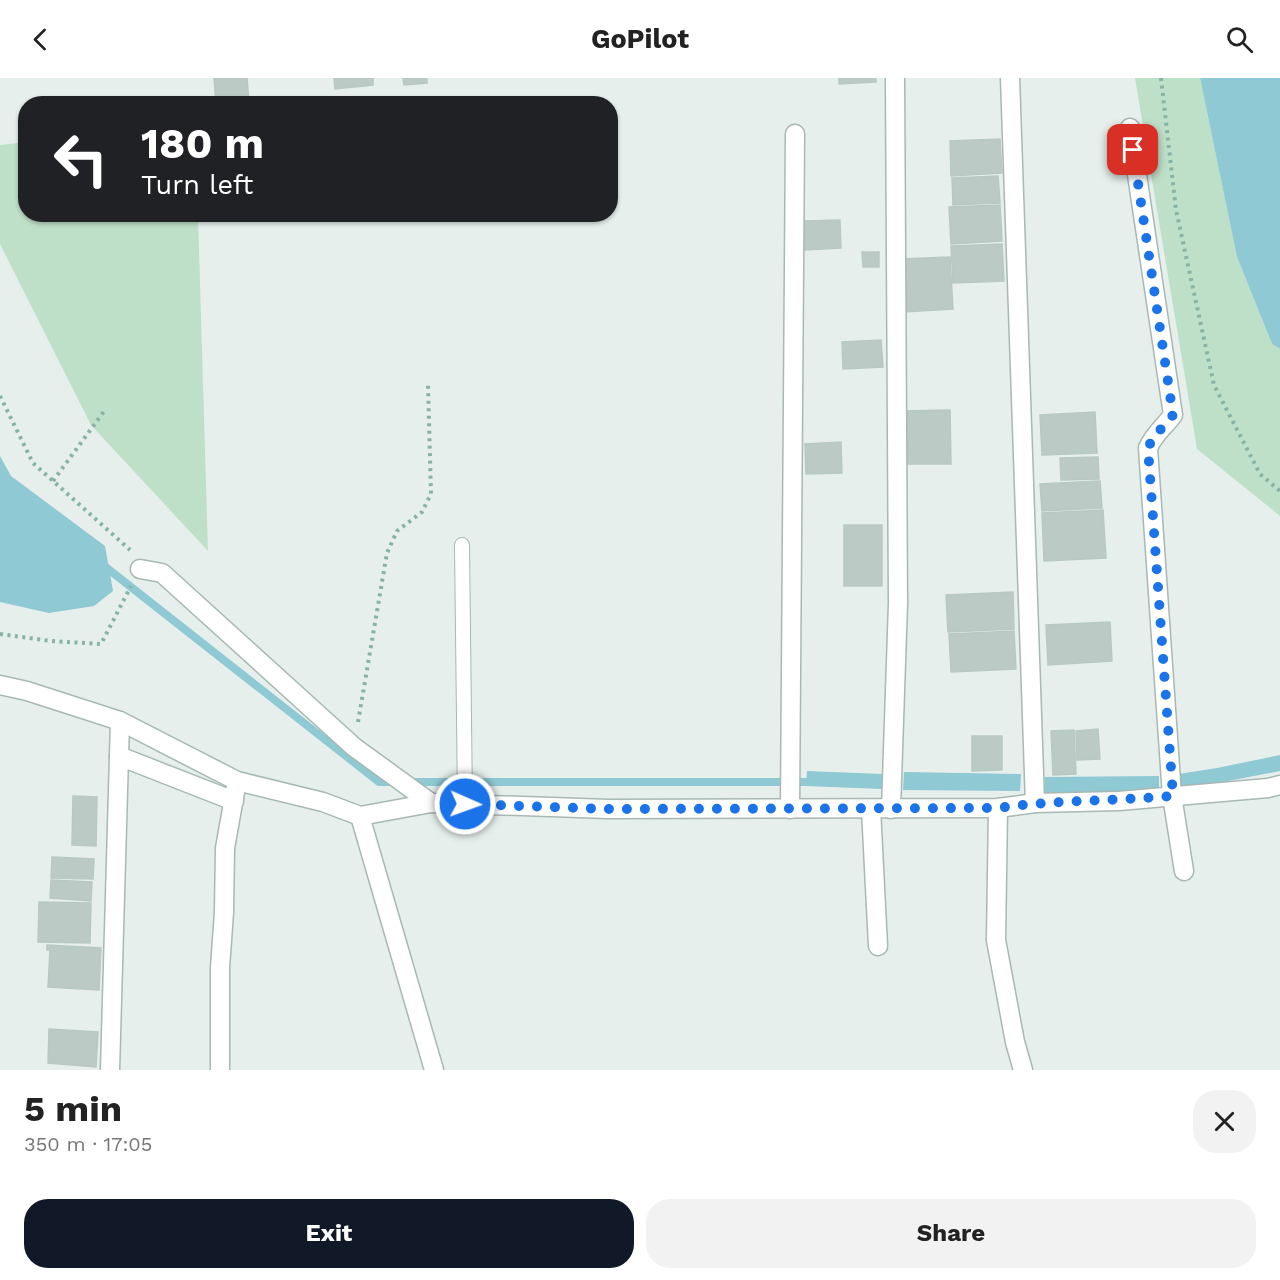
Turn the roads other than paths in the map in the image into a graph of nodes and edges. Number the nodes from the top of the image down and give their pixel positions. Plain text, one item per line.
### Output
1 (895, 78) edge
2 (1010, 78) edge
3 (1130, 128) dead end
4 (795, 134) dead end
5 (462, 545) dead end
6 (140, 569) road end
7 (0, 685) edge
8 (120, 721) junction
9 (119, 756) junction
10 (237, 781) junction
11 (1280, 785) edge
12 (1173, 796) junction
13 (234, 801) junction
14 (431, 803) junction
15 (1035, 803) junction
16 (465, 804) junction
17 (998, 808) junction
18 (790, 809) junction
19 (871, 809) junction
20 (891, 809) junction
21 (360, 816) junction
22 (1184, 871) dead end
23 (878, 946) dead end
24 (110, 1070) edge
25 (220, 1070) edge
26 (434, 1070) edge
27 (1023, 1070) edge

1 - 20 street
2 - 15 street
3 - 12 street
4 - 18 street
5 - 16 lane
6 - 14 street
7 - 8 street
8 - 9 street
8 - 10 street
9 - 13 street
9 - 24 street
10 - 13 street
10 - 21 street
11 - 12 street
12 - 15 street
12 - 22 street
13 - 25 street
14 - 16 street
14 - 21 street
15 - 17 street
16 - 18 street
17 - 20 street
17 - 27 street
18 - 19 street
19 - 20 street
19 - 23 street
21 - 26 street

